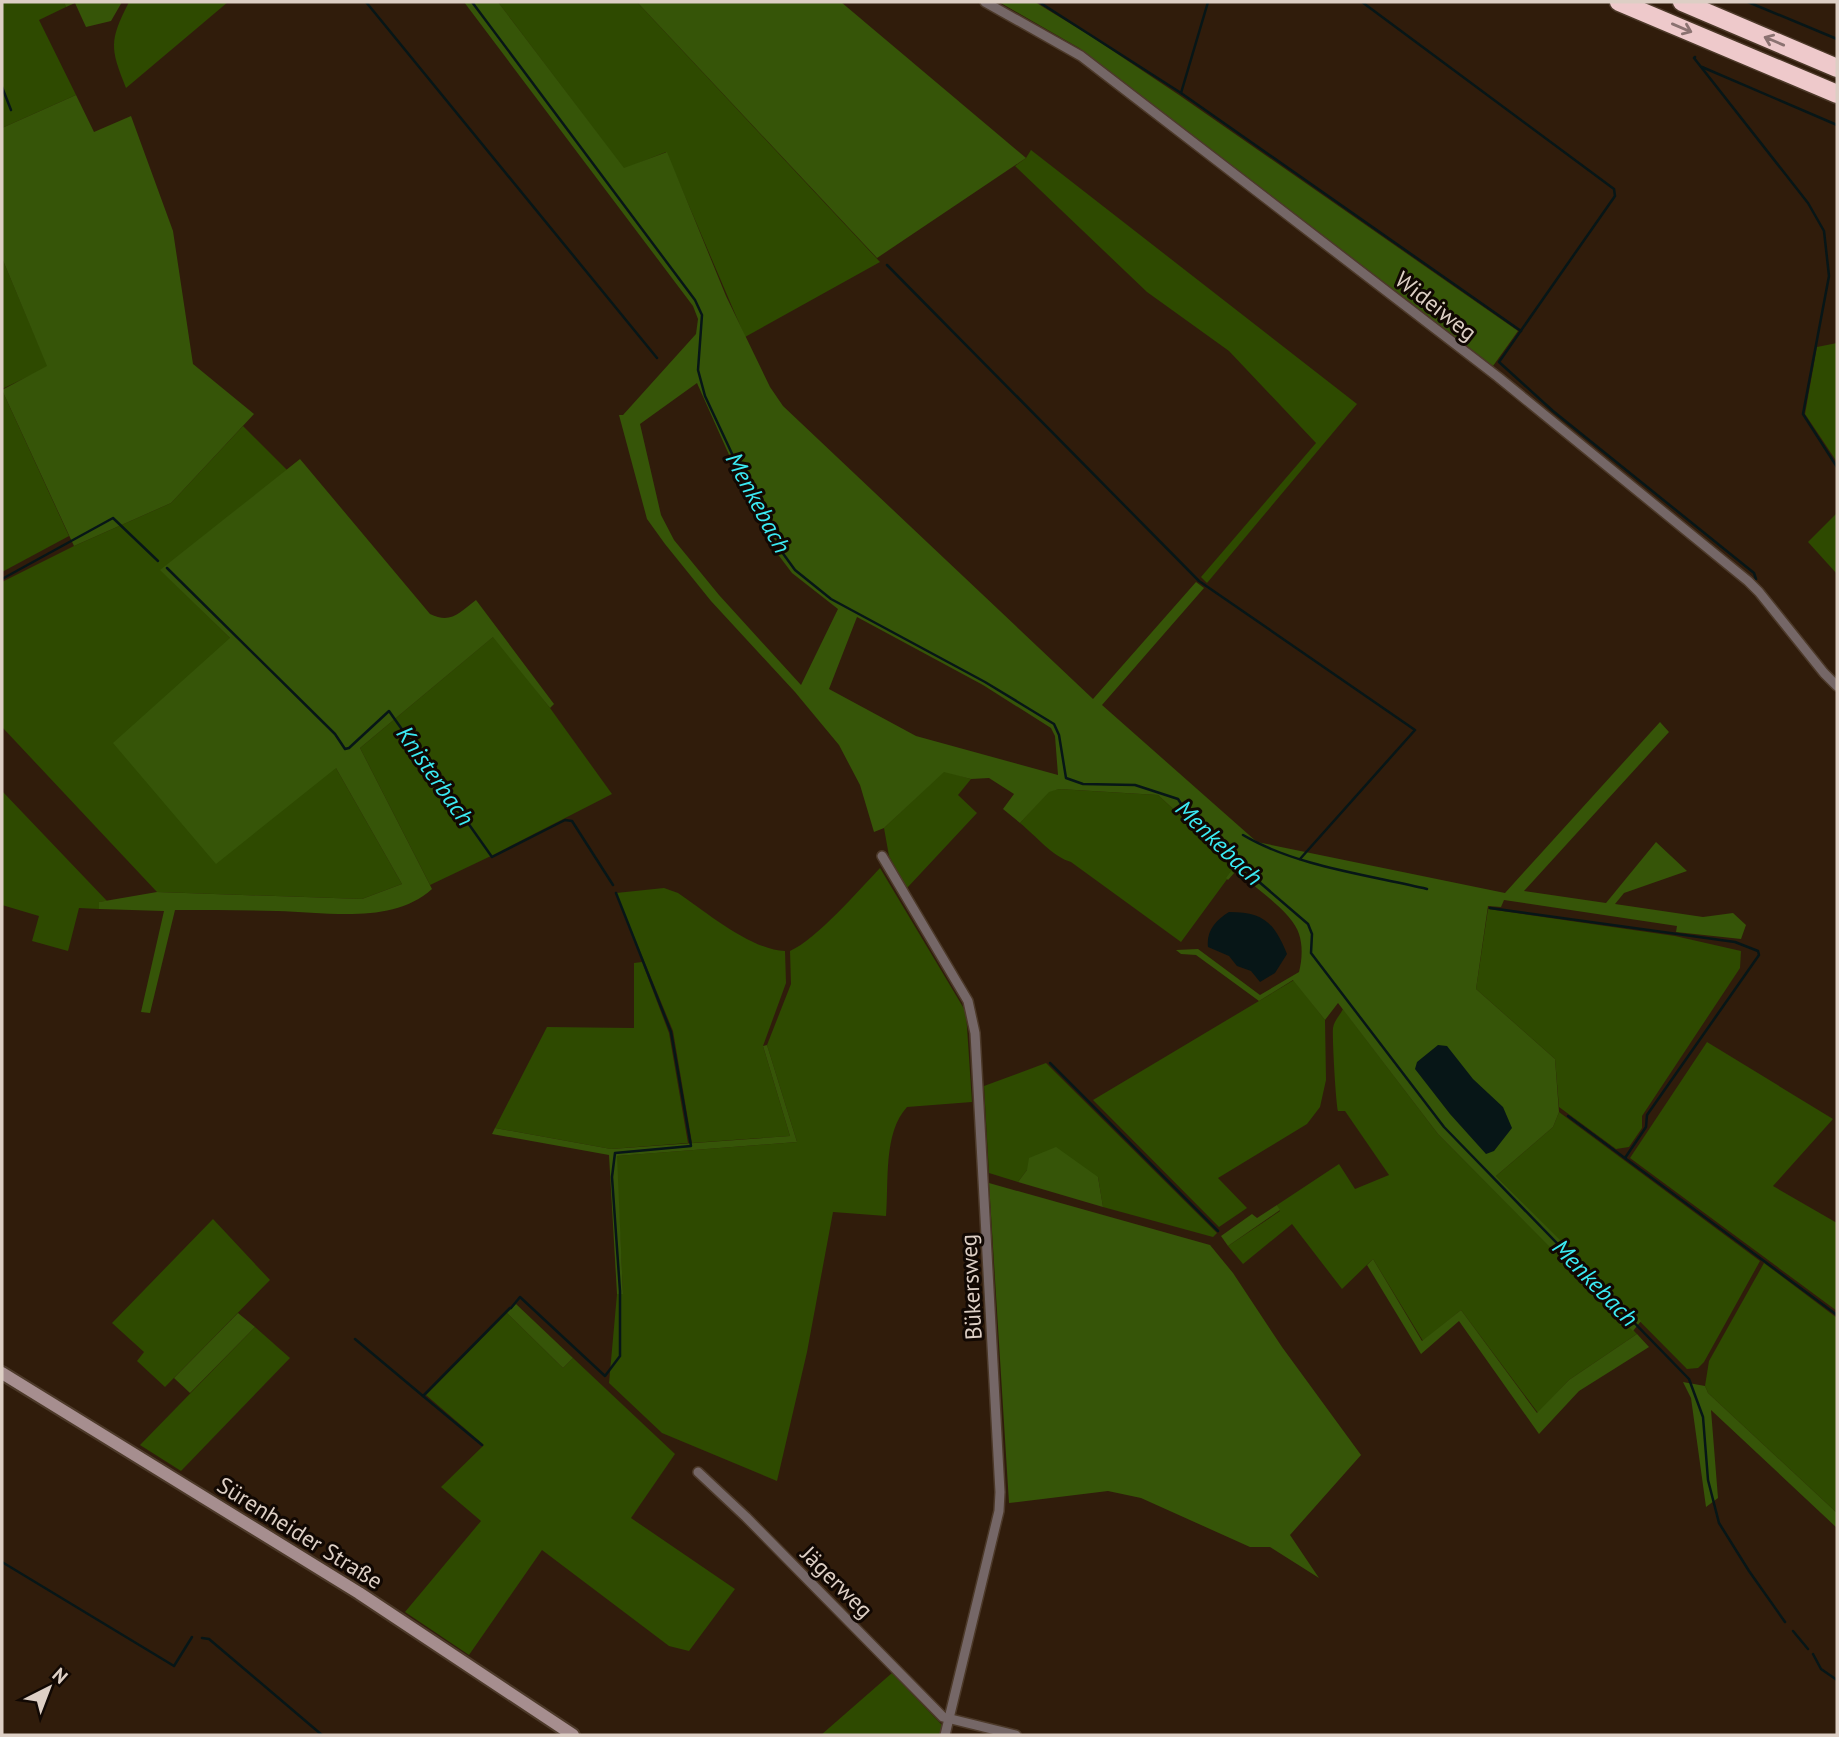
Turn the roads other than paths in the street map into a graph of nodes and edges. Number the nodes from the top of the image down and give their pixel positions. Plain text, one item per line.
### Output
1 (985, 2) edge
2 (1619, 2) edge
3 (1682, 2) edge
4 (1837, 68) edge
5 (1837, 94) edge
6 (1835, 680) edge
7 (881, 856) dead end
8 (2, 1373) edge
9 (698, 1472) dead end
10 (949, 1718) junction
11 (573, 1735) edge
12 (945, 1735) edge
13 (1016, 1735) edge

1 - 6 street, Wideiweg
2 -> 5 highway
4 -> 3 highway
7 - 10 street, Bükersweg
8 - 11 main road, Sürenheider Straße
9 - 10 street, Jägerweg
10 - 12 street, Bükersweg
10 - 13 street

